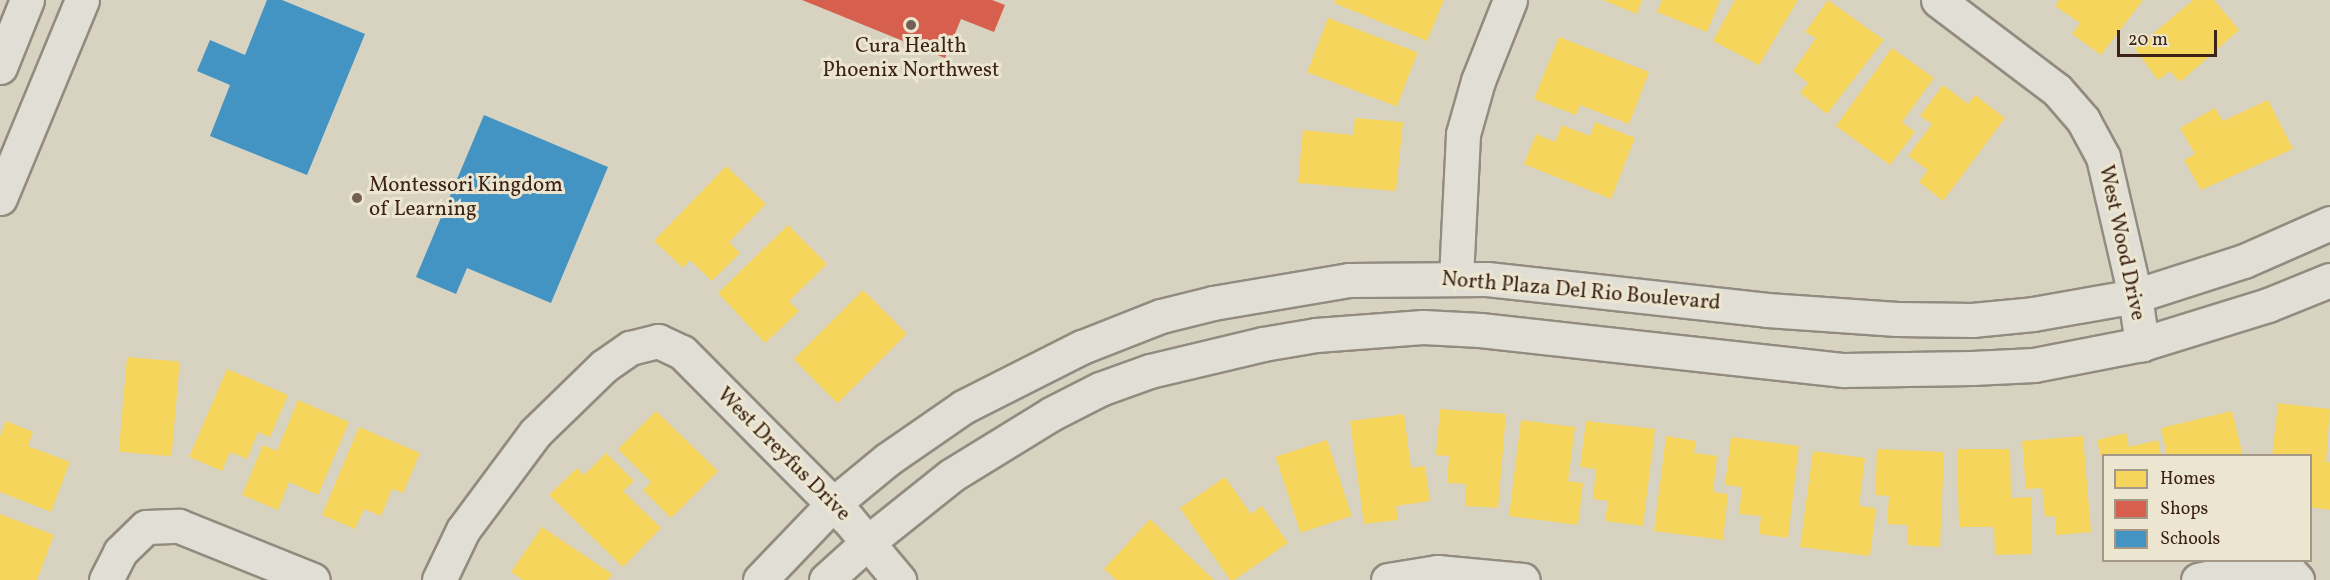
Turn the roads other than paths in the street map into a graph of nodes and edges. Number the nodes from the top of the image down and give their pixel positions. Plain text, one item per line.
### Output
1 (27, 0) edge
2 (82, 0) edge
3 (1510, 0) edge
4 (1938, 0) edge
5 (0, 67) edge
6 (0, 196) edge
7 (2330, 223) edge
8 (1456, 278) junction
9 (2330, 280) edge
10 (2135, 296) junction
11 (1161, 316) junction
12 (2142, 344) junction
13 (1176, 364) junction
14 (832, 505) junction
15 (868, 542) junction
16 (106, 580) edge
17 (312, 580) edge
18 (439, 580) edge
19 (760, 580) edge
20 (826, 580) edge
21 (898, 580) edge
22 (1388, 580) edge
23 (1523, 580) edge
24 (2198, 580) edge
25 (2297, 580) edge

1 - 5 street
2 - 6 street
3 - 8 street
4 - 10 street, West Wood Drive
7 - 10 street, North Plaza Del Rio Boulevard
8 - 10 street, North Plaza Del Rio Boulevard
8 - 11 street, North Plaza Del Rio Boulevard
9 - 12 street
10 - 12 street, West Wood Drive
11 - 13 street
11 - 14 street, North Plaza Del Rio Boulevard
12 - 13 street
13 - 15 street
14 - 15 street, West Dreyfus Drive
14 - 18 street, West Dreyfus Drive
14 - 19 street, North Plaza Del Rio Boulevard
15 - 20 street
15 - 21 street, West Dreyfus Drive
16 - 17 street
22 - 23 street
24 - 25 street

